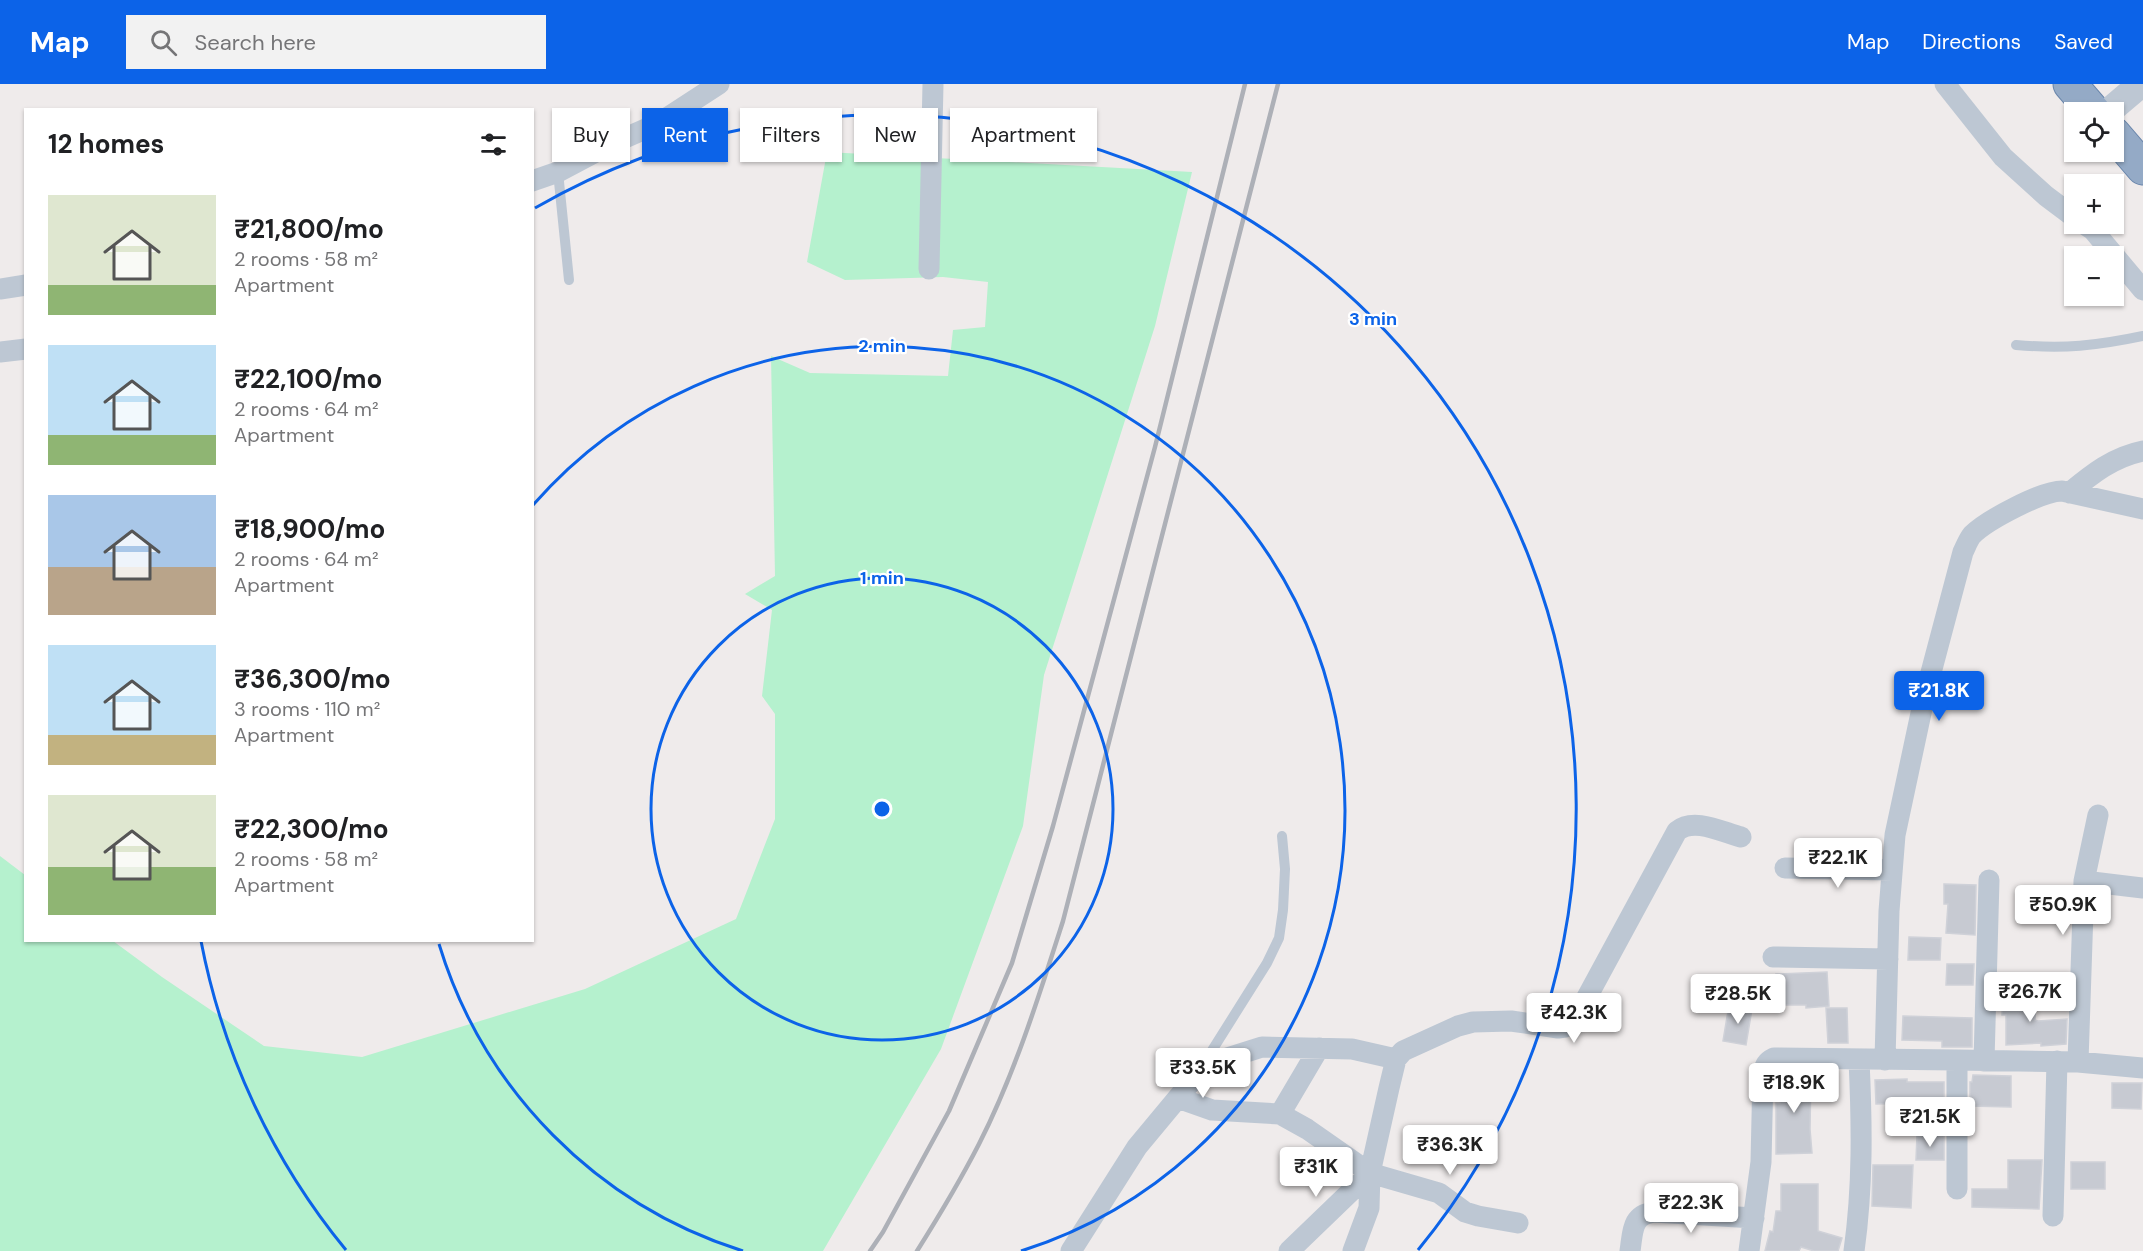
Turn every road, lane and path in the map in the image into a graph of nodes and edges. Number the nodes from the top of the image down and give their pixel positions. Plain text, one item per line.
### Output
1 (719, 84) edge
2 (933, 84) edge
3 (1945, 84) edge
4 (2070, 84) edge
5 (2141, 84) edge
6 (2085, 102) edge
7 (2120, 102) edge
8 (558, 171) junction
9 (534, 180) edge
10 (2064, 210) edge
11 (2096, 234) edge
12 (929, 269) dead end
13 (569, 280) dead end
14 (24, 285) edge
15 (0, 289) edge
16 (2143, 290) edge
17 (2143, 336) edge
18 (2016, 345) dead end
19 (24, 350) edge
20 (0, 352) edge
21 (2143, 451) edge
22 (2069, 493) junction
23 (2143, 509) edge
24 (2098, 815) dead end
25 (1282, 836) dead end
26 (1741, 837) dead end
27 (1785, 868) dead end
28 (1892, 870) junction
29 (1989, 880) dead end
30 (2084, 881) junction
31 (2143, 888) edge
32 (1773, 957) dead end
33 (1888, 959) junction
34 (1319, 1048) junction
35 (1396, 1059) junction
36 (1859, 1060) junction
37 (1885, 1060) junction
38 (1957, 1060) junction
39 (1984, 1060) junction
40 (2057, 1061) junction
41 (2078, 1062) junction
42 (2143, 1068) edge
43 (1196, 1076) junction
44 (1178, 1098) junction
45 (1280, 1114) junction
46 (1370, 1173) junction
47 (1957, 1189) dead end
48 (2053, 1216) dead end
49 (1754, 1218) junction
50 (1518, 1223) dead end
51 (1071, 1251) edge
52 (1289, 1251) edge
53 (1353, 1251) edge
54 (1630, 1251) edge
55 (1749, 1251) edge
56 (1854, 1251) edge

1 - 8 street
2 - 12 street
3 - 10 street
4 - 6 highway
5 - 7 street
8 - 9 street
8 - 13 lane
11 - 16 street
14 - 15 street
17 - 18 lane
19 - 20 street
21 - 22 street
22 - 23 street
22 - 28 street
24 - 30 street
25 - 43 lane
26 - 35 street
27 - 28 street
28 - 33 street
29 - 39 street
30 - 31 street
30 - 41 street
32 - 33 street
33 - 37 street
34 - 35 street
34 - 43 street
34 - 45 street
35 - 46 street
36 - 37 street
36 - 49 street
36 - 56 street
37 - 38 street
38 - 39 street
38 - 47 street
39 - 40 street
40 - 41 street
40 - 48 street
41 - 42 street
43 - 44 street
44 - 45 street
44 - 51 street
45 - 46 street
46 - 50 street
46 - 52 street
46 - 53 street
49 - 54 street
49 - 55 street

